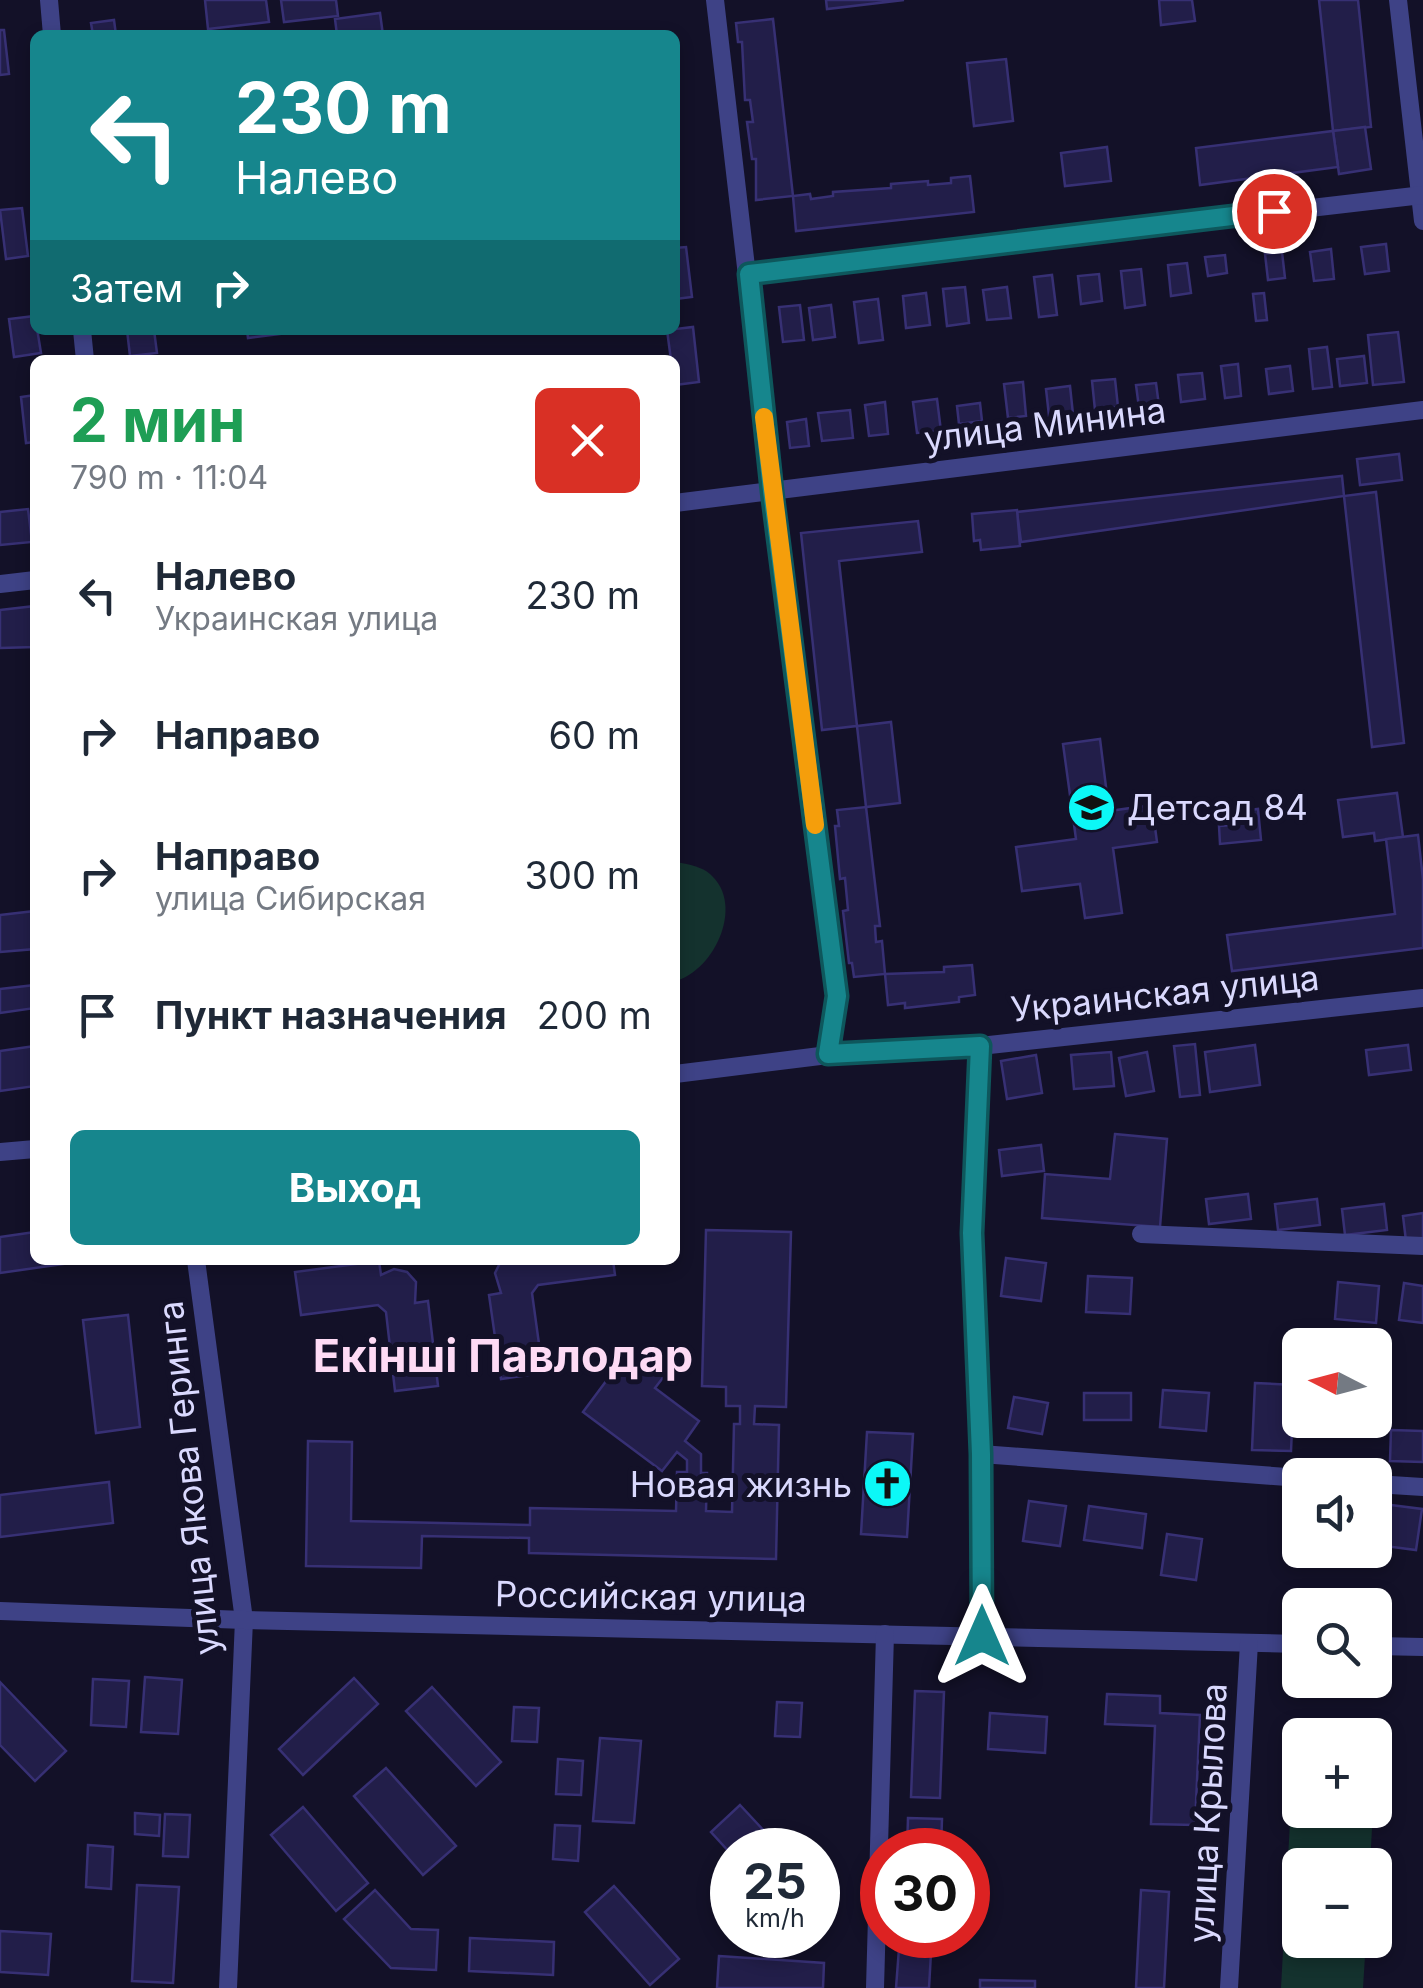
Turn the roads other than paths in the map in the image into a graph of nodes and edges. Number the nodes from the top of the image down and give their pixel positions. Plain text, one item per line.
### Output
1 (49, 0) edge
2 (715, 0) edge
3 (1398, 0) edge
4 (52, 30) edge
5 (1423, 34) edge
6 (1403, 36) junction
7 (1422, 195) edge
8 (1423, 221) edge
9 (749, 274) junction
10 (1423, 410) edge
11 (772, 491) junction
12 (680, 502) edge
13 (30, 581) edge
14 (0, 584) edge
15 (1423, 998) edge
16 (980, 1046) junction
17 (828, 1054) junction
18 (680, 1073) edge
19 (30, 1149) edge
20 (0, 1152) edge
21 (1141, 1234) dead end
22 (1423, 1246) edge
23 (197, 1265) edge
24 (981, 1454) junction
25 (1282, 1477) edge
26 (1392, 1485) edge
27 (1423, 1488) edge
28 (0, 1611) edge
29 (244, 1620) junction
30 (886, 1634) junction
31 (982, 1636) junction
32 (1249, 1643) junction
33 (1282, 1644) edge
34 (1392, 1646) edge
35 (1423, 1647) edge
36 (228, 1988) edge
37 (875, 1988) edge
38 (1229, 1988) edge

1 - 4 street
2 - 9 street
3 - 6 street
5 - 6 street
6 - 7 street
7 - 8 street
7 - 9 street
9 - 11 street
10 - 11 street, улица Минина
11 - 12 street, улица Минина
11 - 17 street
13 - 14 street
15 - 16 street, Украинская улица
16 - 17 street, Украинская улица
16 - 24 street
17 - 18 street, Украинская улица
19 - 20 street
21 - 22 street
23 - 29 street, улица Якова Геринга
24 - 25 street
24 - 31 street
26 - 27 street
28 - 29 street, Российская улица
29 - 30 street, Российская улица
29 - 36 street, улица Якова Геринга
30 - 31 street, Российская улица
30 - 37 street
31 - 32 street, Российская улица
32 - 33 street, Российская улица
32 - 38 street, улица Крылова
34 - 35 street

